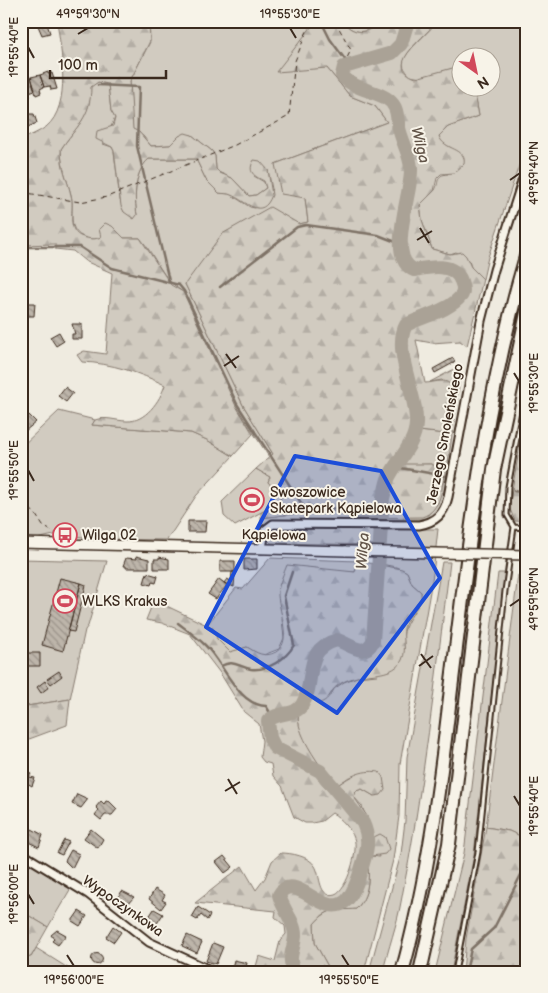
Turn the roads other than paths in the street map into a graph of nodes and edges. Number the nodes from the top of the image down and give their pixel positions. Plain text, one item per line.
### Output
1 (527, 166) edge
2 (527, 253) edge
3 (527, 313) edge
4 (527, 384) edge
5 (514, 528) junction
6 (527, 528) edge
7 (21, 544) edge
8 (262, 549) junction
9 (527, 555) edge
10 (21, 853) edge
11 (214, 972) edge
12 (402, 972) edge
13 (420, 972) edge
14 (455, 972) edge

1 - 8 street, Jerzego Smoleńskiego
2 - 12 highway
3 - 13 highway
4 - 5 lane
5 - 6 lane
5 - 14 lane
7 - 8 street, Kąpielowa
8 - 9 street, Kąpielowa, bridge
10 - 11 street, Wypoczynkowa

